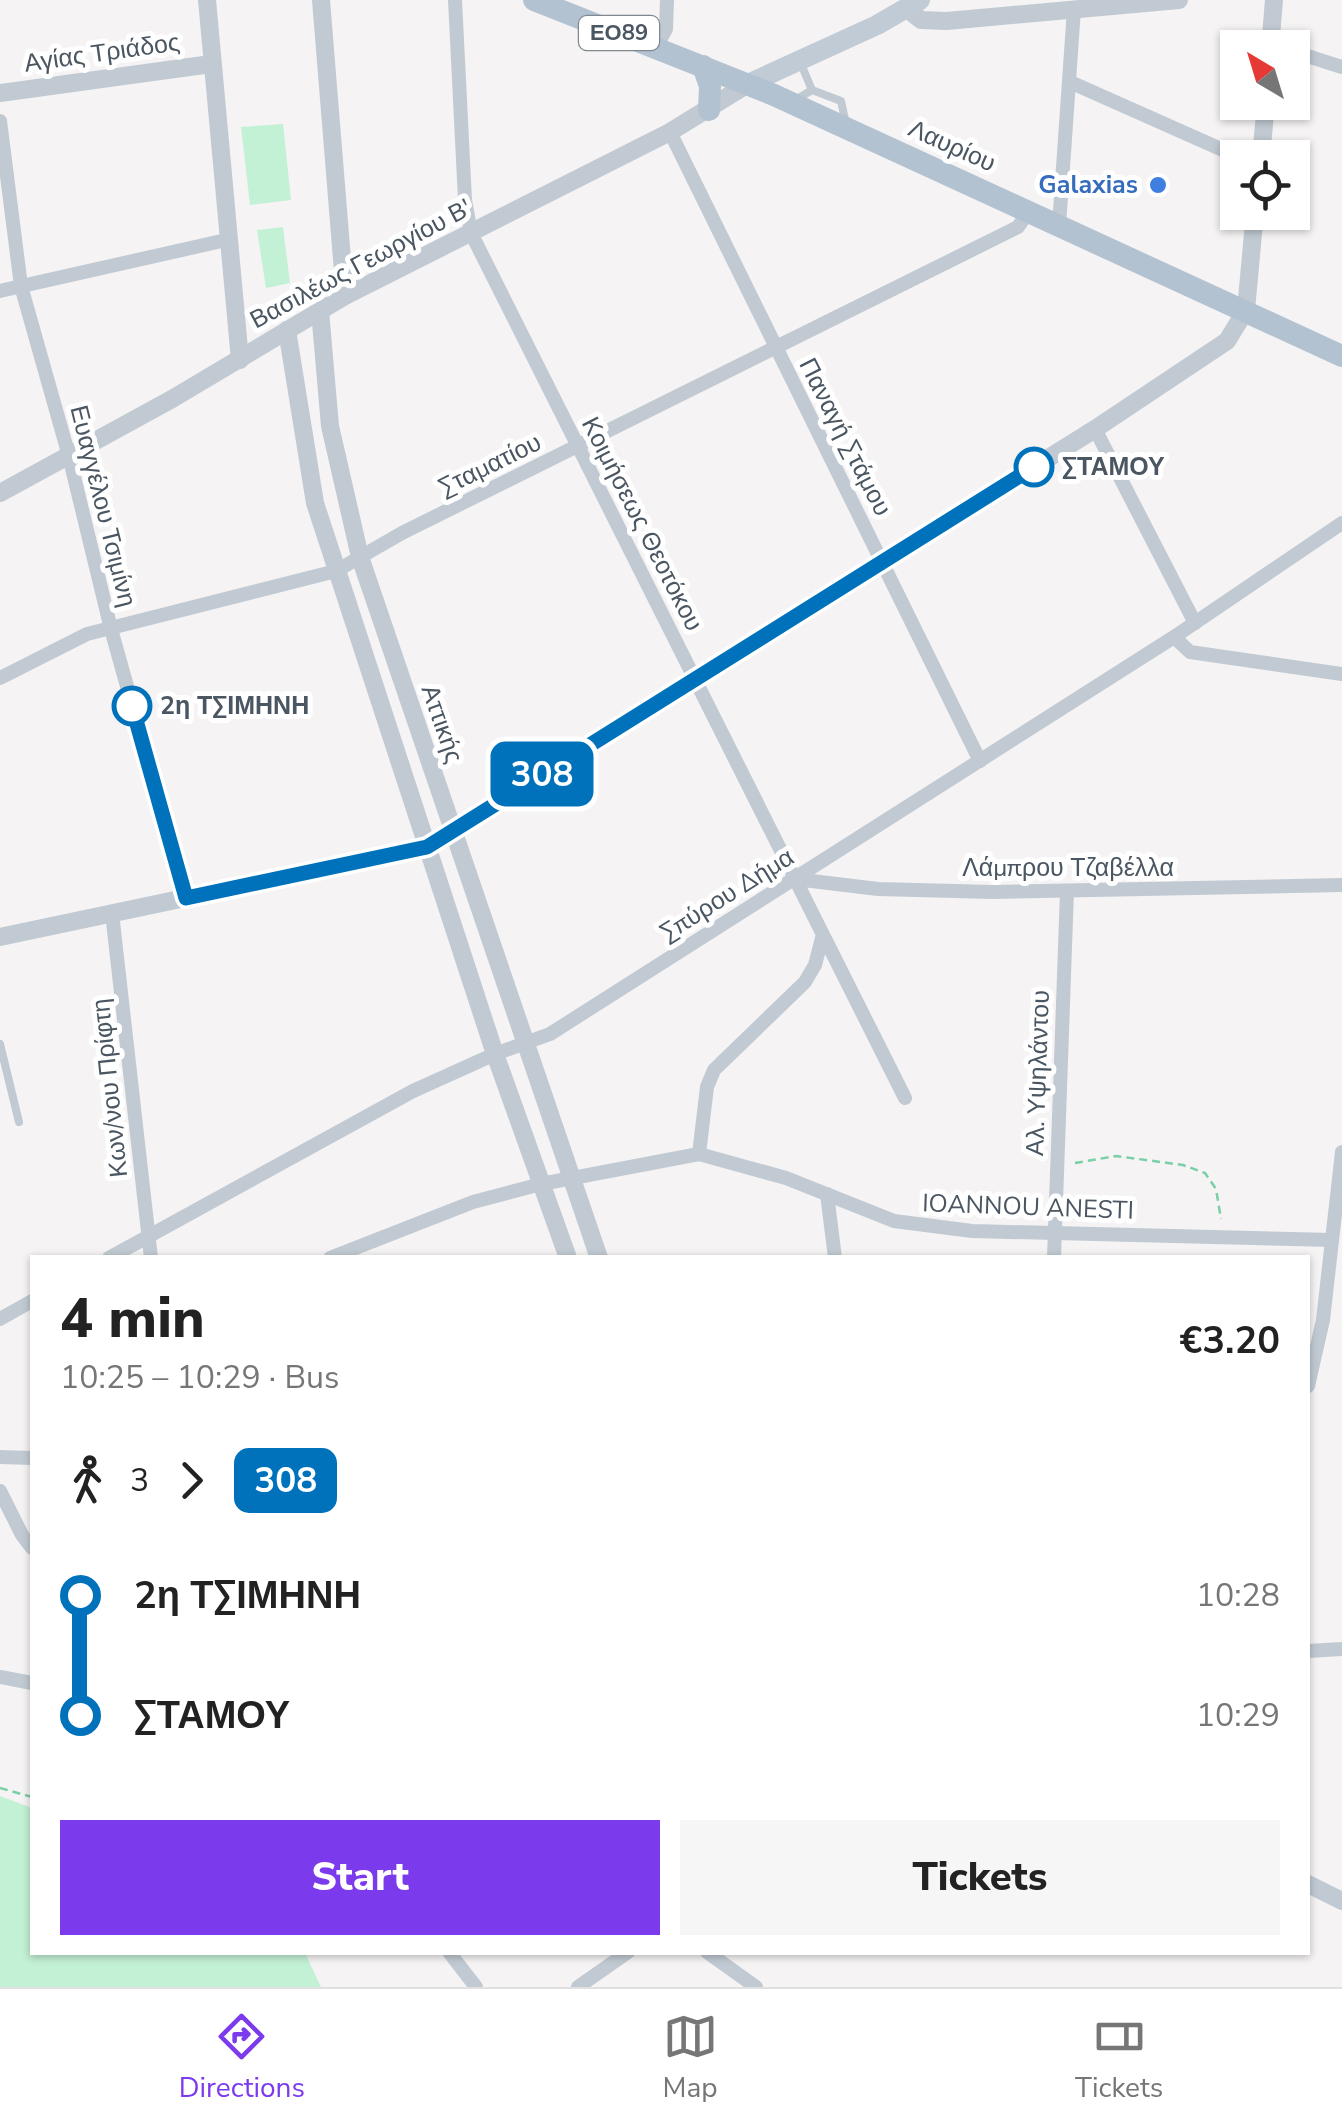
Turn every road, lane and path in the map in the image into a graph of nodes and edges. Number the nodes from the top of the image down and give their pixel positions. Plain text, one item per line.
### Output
1 (206, 0) edge
2 (321, 0) edge
3 (455, 0) edge
4 (534, 0) edge
5 (667, 0) edge
6 (1180, 0) edge
7 (1274, 0) edge
8 (909, 3) edge
9 (1074, 9) junction
10 (1274, 30) edge
11 (656, 47) junction
12 (1310, 57) edge
13 (799, 60) junction
14 (211, 64) junction
15 (703, 66) junction
16 (1342, 67) edge
17 (1070, 82) junction
18 (748, 84) junction
19 (812, 90) junction
20 (0, 93) edge
21 (790, 103) junction
22 (709, 110) junction
23 (0, 121) edge
24 (846, 128) junction
25 (670, 132) junction
26 (1220, 149) edge
27 (1029, 211) junction
28 (1059, 225) junction
29 (1253, 230) edge
30 (471, 232) junction
31 (226, 240) junction
32 (22, 286) junction
33 (0, 292) edge
34 (345, 296) junction
35 (1246, 310) junction
36 (320, 311) junction
37 (286, 330) junction
38 (776, 350) junction
39 (1342, 356) edge
40 (240, 360) junction
41 (1095, 430) junction
42 (577, 448) junction
43 (69, 456) junction
44 (0, 494) edge
45 (1342, 523) edge
46 (360, 557) junction
47 (882, 560) junction
48 (336, 571) junction
49 (1195, 623) junction
50 (111, 630) junction
51 (1174, 636) junction
52 (1342, 674) edge
53 (0, 678) edge
54 (696, 679) junction
55 (980, 762) junction
56 (451, 830) junction
57 (427, 847) junction
58 (794, 879) junction
59 (1342, 885) edge
60 (1066, 891) junction
61 (186, 898) junction
62 (112, 914) junction
63 (0, 936) edge
64 (822, 938) junction
65 (0, 1044) edge
66 (527, 1044) junction
67 (495, 1054) junction
68 (904, 1098) dead end
69 (20, 1122) dead end
70 (1342, 1152) edge
71 (698, 1154) junction
72 (1057, 1174) junction
73 (572, 1179) junction
74 (542, 1184) junction
75 (827, 1194) junction
76 (1055, 1233) junction
77 (149, 1235) junction
78 (1223, 1236) junction
79 (1332, 1240) junction
80 (351, 1253) edge
81 (114, 1255) edge
82 (152, 1255) edge
83 (567, 1255) edge
84 (597, 1255) edge
85 (833, 1255) edge
86 (1054, 1255) edge
87 (30, 1302) edge
88 (0, 1319) edge
89 (1310, 1377) edge
90 (0, 1457) edge
91 (30, 1458) edge
92 (0, 1490) edge
93 (30, 1545) edge
94 (1342, 1649) edge
95 (1310, 1651) edge
96 (0, 1678) edge
97 (30, 1683) edge
98 (0, 1788) edge
99 (30, 1797) edge
100 (1310, 1885) edge
101 (1342, 1901) edge
102 (451, 1955) edge
103 (624, 1955) edge
104 (711, 1955) edge
105 (476, 1987) edge
106 (578, 1987) edge
107 (756, 1987) edge

1 - 14 street
2 - 34 street
3 - 30 street, Κοιμήσεως Θεοτόκου
4 - 11 main road, Λαυρίου / ΕΟ89
5 - 11 street
6 - 9 street
7 - 10 street
8 - 9 street
8 - 13 main road
9 - 17 street
11 - 15 main road, Λαυρίου / ΕΟ89
12 - 16 street
13 - 18 main road
13 - 19 lane
14 - 20 street, Αγίας Τριάδος
14 - 31 street
15 - 18 main road, Λαυρίου / ΕΟ89
15 - 22 main road
17 - 26 street
17 - 28 street
18 - 21 main road, Λαυρίου / ΕΟ89
18 - 22 street, Βασιλέως Γεωργίου Β'
19 - 21 lane
19 - 24 lane
21 - 24 main road, Λαυρίου / ΕΟ89
22 - 25 street, Βασιλέως Γεωργίου Β'
23 - 32 street, Ευαγγέλου Τσιμίνη
24 - 27 main road, Λαυρίου / ΕΟ89
25 - 30 street, Βασιλέως Γεωργίου Β'
25 - 38 street, Παναγή Στάμου
27 - 28 main road, Λαυρίου / ΕΟ89
27 - 38 street, Σταματίου
28 - 35 main road, Λαυρίου / ΕΟ89
29 - 35 street
30 - 34 street, Βασιλέως Γεωργίου Β'
30 - 42 street, Κοιμήσεως Θεοτόκου
31 - 32 street
31 - 40 street
32 - 33 street
32 - 43 street, Ευαγγέλου Τσιμίνη
34 - 36 street, Βασιλέως Γεωργίου Β'
35 - 39 main road, Λαυρίου / ΕΟ89
35 - 41 street
36 - 37 street, Βασιλέως Γεωργίου Β'
36 - 46 street, Αττικής
37 - 40 street, Βασιλέως Γεωργίου Β'
37 - 48 street, Αττικής
38 - 42 street, Σταματίου
38 - 47 street, Παναγή Στάμου
40 - 43 street, Βασιλέως Γεωργίου Β'
41 - 47 street
41 - 49 street
42 - 46 street, Σταματίου
42 - 54 street, Κοιμήσεως Θεοτόκου
43 - 44 street, Βασιλέως Γεωργίου Β'
43 - 50 street, Ευαγγέλου Τσιμίνη
45 - 49 street, Σπύρου Δήμα
46 - 48 street, Σταματίου
46 - 56 street, Αττικής
47 - 54 street
47 - 55 street, Παναγή Στάμου
48 - 50 street, Σταματίου
48 - 57 street, Αττικής
49 - 51 street, Σπύρου Δήμα
50 - 53 street, Σταματίου
50 - 61 street, Ευαγγέλου Τσιμίνη
51 - 52 street
51 - 55 street, Σπύρου Δήμα
54 - 56 street
54 - 58 street, Κοιμήσεως Θεοτόκου
55 - 58 street, Σπύρου Δήμα
56 - 57 street
56 - 66 street, Αττικής
57 - 61 street
57 - 67 street, Αττικής
58 - 60 street, Λάμπρου Τζαβέλλα
58 - 64 street, Κοιμήσεως Θεοτόκου
58 - 66 street, Σπύρου Δήμα
59 - 60 street, Λάμπρου Τζαβέλλα
60 - 72 street, Αλ. Υψηλάντου
61 - 62 street
62 - 63 street
62 - 77 street, Κων/νου Πρίφτη
64 - 68 street, Κοιμήσεως Θεοτόκου
64 - 71 street
65 - 69 lane
66 - 67 street, Σπύρου Δήμα
66 - 73 street, Αττικής
67 - 74 street, Αττικής
67 - 77 street, Σπύρου Δήμα
70 - 79 street
71 - 73 street, IOANNOU ANESTI
71 - 75 street, IOANNOU ANESTI
72 - 76 street, Αλ. Υψηλάντου
72 - 78 path
73 - 74 street, IOANNOU ANESTI
73 - 84 street, Αττικής
74 - 80 street, IOANNOU ANESTI
74 - 83 street, Αττικής
75 - 76 street, IOANNOU ANESTI
75 - 85 street
76 - 78 street, IOANNOU ANESTI
76 - 86 street, Αλ. Υψηλάντου
77 - 81 street, Σπύρου Δήμα
77 - 82 street, Κων/νου Πρίφτη
78 - 79 street, IOANNOU ANESTI
79 - 89 street
87 - 88 street
90 - 91 street
92 - 93 street
94 - 95 street
96 - 97 street
98 - 99 path
100 - 101 street
102 - 105 street
103 - 106 street
104 - 107 street

